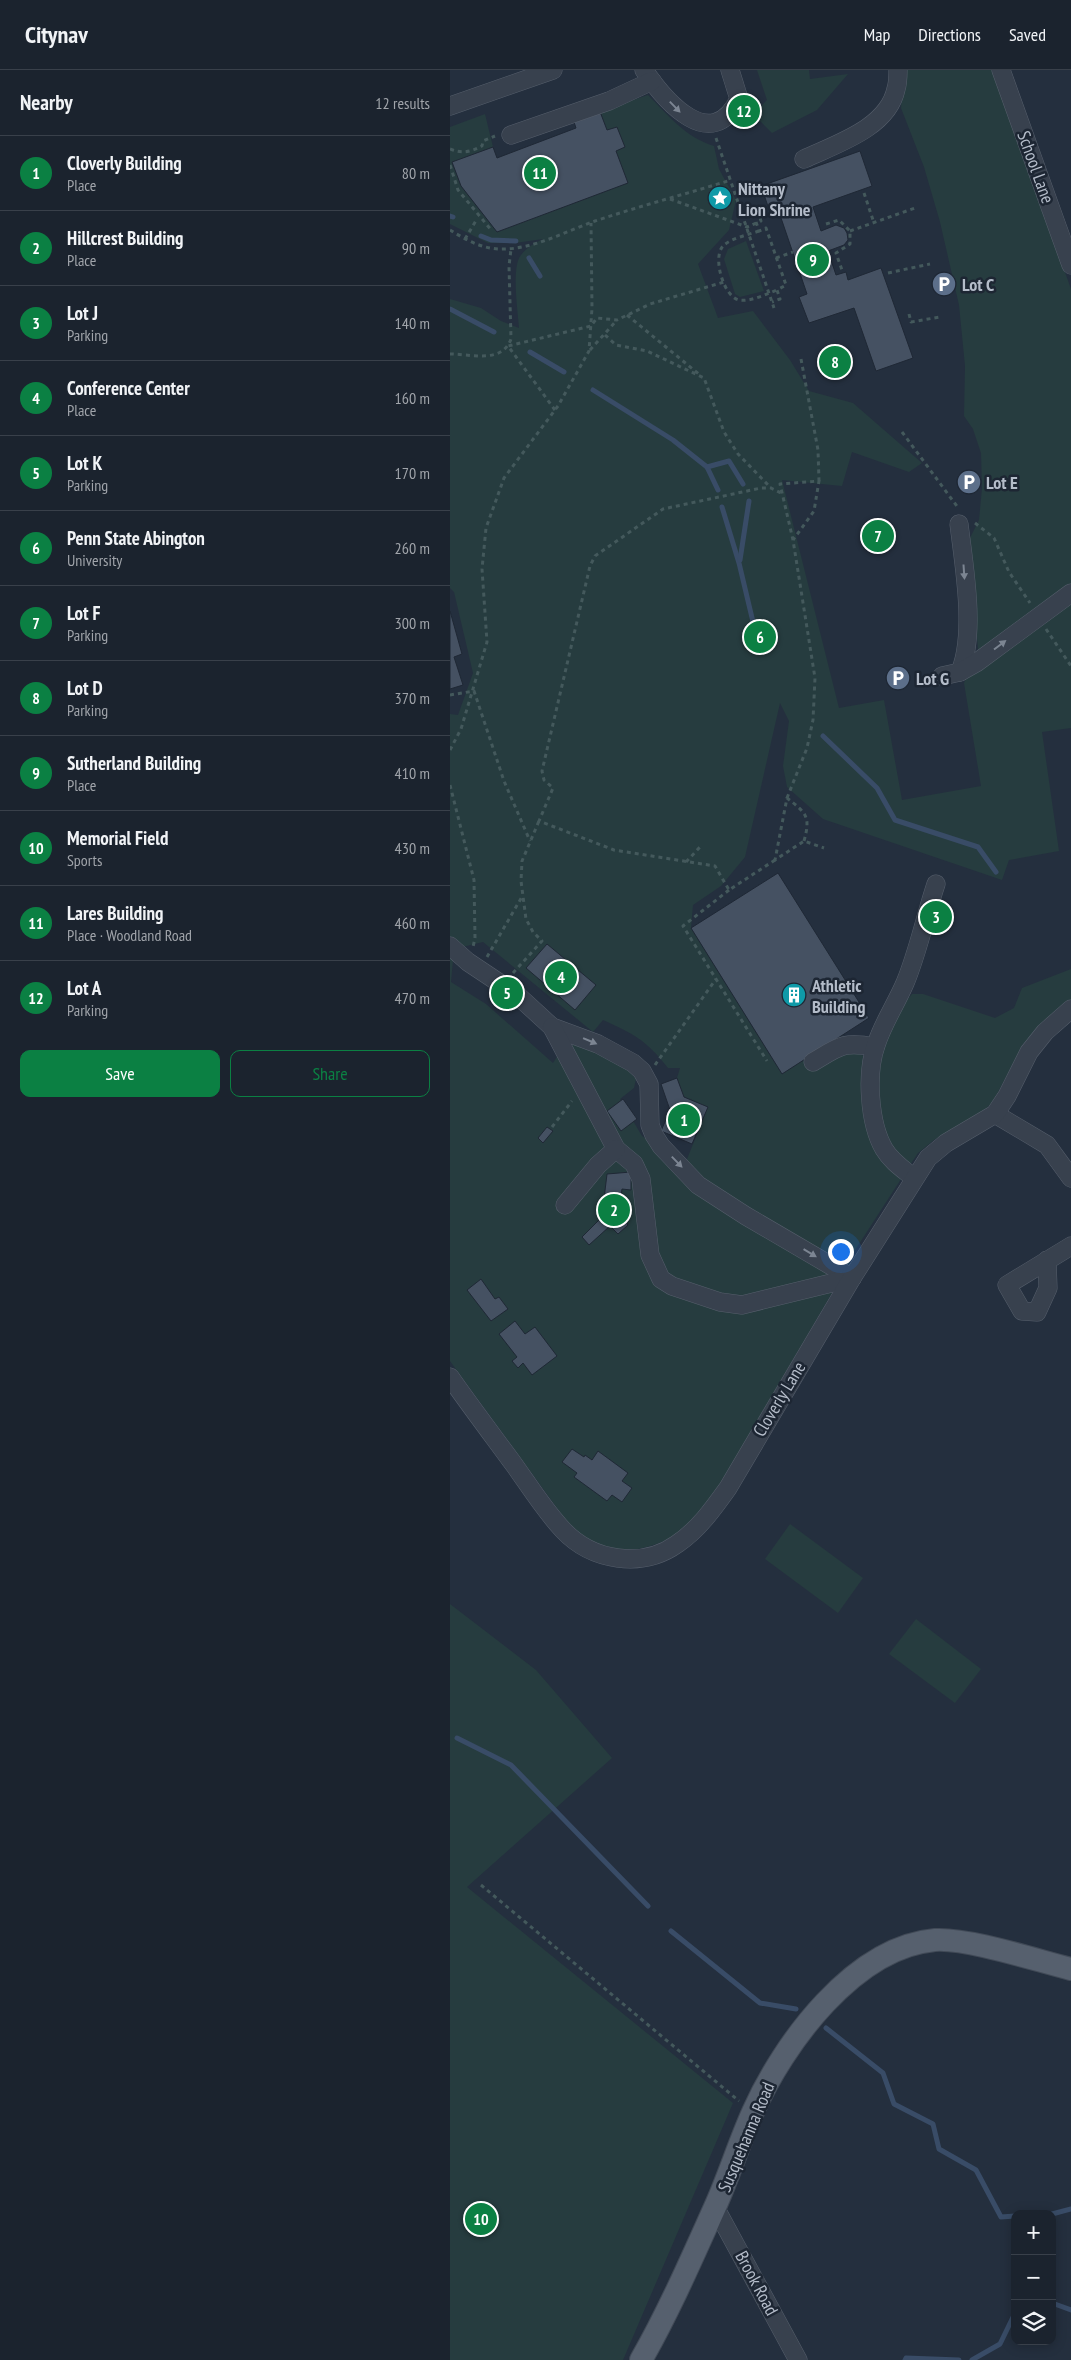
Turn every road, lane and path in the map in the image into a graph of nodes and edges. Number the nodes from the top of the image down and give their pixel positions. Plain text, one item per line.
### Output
1 (553, 70) edge
2 (730, 70) edge
3 (898, 70) edge
4 (1000, 70) edge
5 (648, 76) edge
6 (450, 106) edge
7 (511, 135) joint
8 (450, 149) edge
9 (719, 149) dead end
10 (804, 159) dead end
11 (450, 165) edge
12 (731, 180) junction
13 (864, 193) dead end
14 (669, 199) junction
15 (915, 208) dead end
16 (743, 216) junction
17 (477, 219) dead end
18 (756, 222) junction
19 (591, 223) junction
20 (874, 223) junction
21 (826, 224) dead end
22 (746, 226) junction
23 (450, 230) edge
24 (492, 230) dead end
25 (759, 231) junction
26 (850, 231) junction
27 (749, 234) junction
28 (465, 239) junction
29 (511, 249) junction
30 (792, 252) dead end
31 (776, 258) junction
32 (930, 264) dead end
33 (1071, 265) edge
34 (842, 270) dead end
35 (888, 273) dead end
36 (724, 282) junction
37 (777, 290) junction
38 (769, 292) junction
39 (772, 302) junction
40 (774, 308) dead end
41 (909, 314) dead end
42 (627, 315) junction
43 (940, 317) dead end
44 (617, 320) junction
45 (591, 326) junction
46 (605, 335) junction
47 (508, 346) junction
48 (589, 351) junction
49 (450, 354) edge
50 (801, 359) dead end
51 (704, 378) junction
52 (555, 410) junction
53 (902, 432) dead end
54 (819, 481) junction
55 (771, 488) junction
56 (782, 494) junction
57 (965, 519) junction
58 (793, 540) junction
59 (1071, 593) edge
60 (1040, 616) junction
61 (1071, 666) edge
62 (960, 672) junction
63 (942, 676) dead end
64 (474, 691) junction
65 (450, 695) edge
66 (450, 750) edge
67 (450, 785) edge
68 (787, 798) junction
69 (539, 821) junction
70 (530, 841) junction
71 (804, 841) junction
72 (700, 847) dead end
73 (824, 848) dead end
74 (775, 860) junction
75 (686, 862) junction
76 (936, 884) dead end
77 (729, 890) junction
78 (523, 895) junction
79 (450, 946) edge
80 (492, 950) dead end
81 (526, 958) junction
82 (532, 961) dead end
83 (468, 962) junction
84 (716, 979) junction
85 (503, 984) junction
86 (1071, 1009) edge
87 (552, 1027) junction
88 (875, 1047) junction
89 (767, 1061) dead end
90 (813, 1062) dead end
91 (646, 1077) junction
92 (584, 1087) junction
93 (995, 1114) junction
94 (552, 1126) dead end
95 (616, 1149) junction
96 (914, 1178) junction
97 (1071, 1178) edge
98 (565, 1205) dead end
99 (1071, 1246) edge
100 (1047, 1260) dead end
101 (852, 1278) junction
102 (450, 1377) edge
103 (481, 1885) dead end
104 (1071, 1969) edge
105 (752, 2113) junction
106 (716, 2206) junction
107 (641, 2360) edge
108 (798, 2360) edge

1 - 6 street
5 -> 2 street
3 - 10 street
4 - 33 street, School Lane
5 - 7 street
7 - 8 path
9 - 12 path
11 - 24 path
12 - 14 path
12 - 16 path
13 - 20 path
14 - 19 path
14 - 22 path
15 - 20 path
16 - 18 path
16 - 22 path
17 - 28 path
18 - 22 path
18 - 25 path
19 - 29 path
19 - 45 path
20 - 26 path
21 - 26 path
22 - 27 path
23 - 28 path
25 - 27 path
25 - 31 path
26 - 34 path
27 - 36 path
27 - 38 path
28 - 29 path
29 - 47 path
30 - 31 path
31 - 37 path
32 - 35 path
36 - 38 path
36 - 42 path
37 - 38 path
37 - 39 path
38 - 39 path
39 - 40 path
41 - 43 path
42 - 44 path
42 - 51 path
44 - 45 path
44 - 46 path
45 - 47 path
45 - 48 path
46 - 48 path
46 - 51 path
47 - 49 path
47 - 52 path
48 - 52 path
50 - 54 path
51 - 55 path
52 - 64 path
53 - 57 path
54 - 56 path
54 - 58 path
55 - 56 path
55 - 69 path
56 - 58 path
57 - 60 path
57 -> 62 street
58 - 68 path
59 - 60 street
60 - 61 path
62 -> 60 street
62 - 63 street
64 - 65 path
64 - 66 path
64 - 70 path
67 - 83 path
68 - 71 path
68 - 74 path
69 - 70 path
69 - 75 path
70 - 78 path
71 - 73 path
71 - 74 path
72 - 75 path
74 - 77 path
75 - 77 path
76 - 88 street
77 - 84 path
78 - 80 path
78 - 81 path
79 - 83 street
81 - 82 path
81 - 85 path
83 - 85 street
84 - 89 path
84 - 91 path
85 - 87 street
86 - 93 street, Cloverly Lane
87 -> 91 street
87 - 92 street
88 - 90 street
88 - 96 street
91 -> 101 street
92 - 94 path
92 - 95 street
93 - 96 street, Cloverly Lane
93 - 97 street
95 - 98 street
95 - 101 street
96 - 101 street, Cloverly Lane
99 - 100 street
101 - 102 street, Cloverly Lane
103 - 105 path
104 - 105 main road, Susquehanna Road
105 - 106 main road, Susquehanna Road
106 - 107 main road, Susquehanna Road
106 - 108 street, Brook Road

